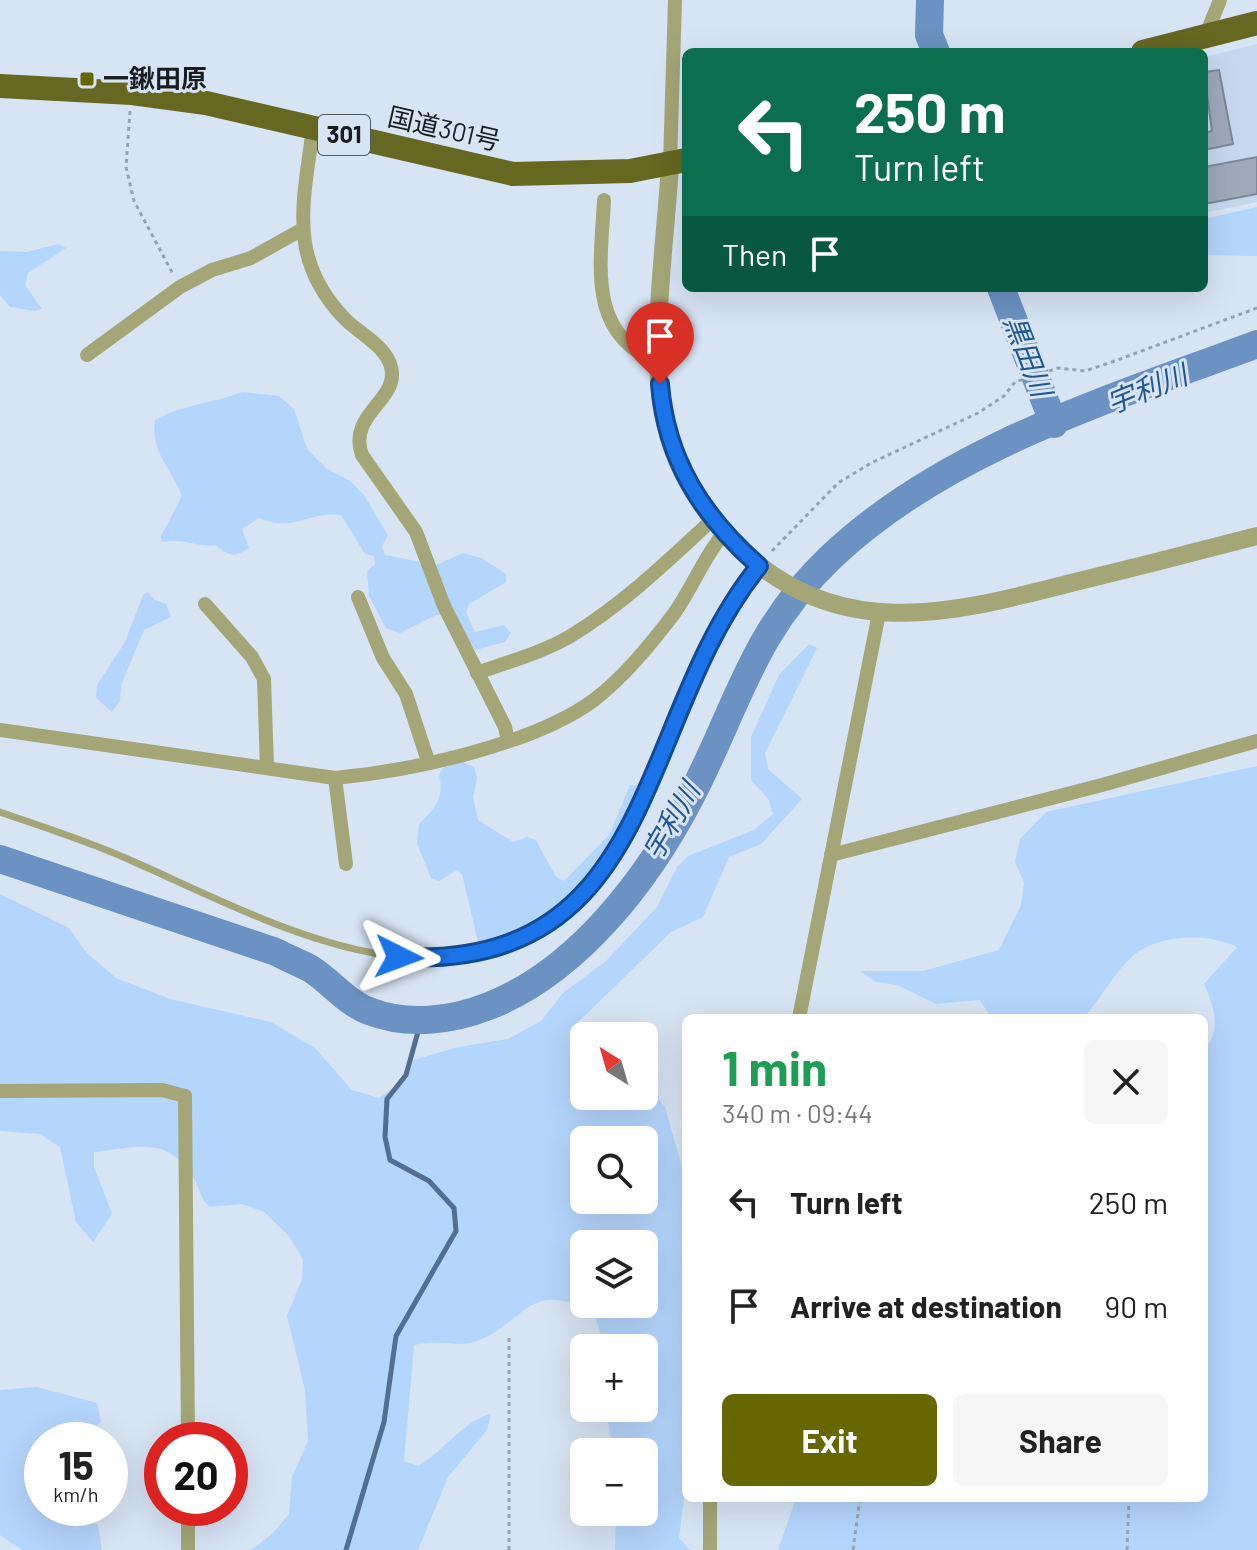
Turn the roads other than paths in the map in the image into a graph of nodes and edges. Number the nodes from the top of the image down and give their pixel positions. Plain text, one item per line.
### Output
1 (675, 0) edge
2 (1220, 0) edge
3 (1257, 23) edge
4 (1205, 37) junction
5 (1160, 48) edge
6 (0, 86) edge
7 (313, 127) junction
8 (678, 162) edge
9 (604, 200) dead end
10 (301, 230) junction
11 (87, 355) dead end
12 (658, 362) junction
13 (718, 526) junction
14 (1257, 536) edge
15 (763, 569) junction
16 (358, 597) dead end
17 (205, 604) dead end
18 (879, 613) junction
19 (477, 673) junction
20 (0, 730) edge
21 (508, 741) junction
22 (1257, 741) edge
23 (428, 761) junction
24 (267, 768) junction
25 (335, 778) junction
26 (0, 812) edge
27 (831, 855) junction
28 (346, 864) dead end
29 (800, 1014) edge
30 (0, 1091) edge
31 (188, 1422) edge
32 (710, 1502) edge
33 (188, 1526) edge
34 (188, 1550) edge
35 (710, 1550) edge

1 - 8 street
2 - 4 street
3 - 4 highway
4 - 5 highway
6 - 7 highway, 国道301号 / 301
7 - 8 highway, 国道301号 / 301
7 - 10 street
8 - 12 street
9 - 12 street
10 - 11 street
10 - 19 street
12 - 13 street
13 - 15 street
13 - 19 street
13 - 21 street
14 - 18 street
15 - 18 street
15 - 26 lane
16 - 23 street
17 - 24 street
18 - 27 street
19 - 21 street
20 - 24 street
21 - 23 street
22 - 27 street
23 - 25 street
24 - 25 street
25 - 28 street
27 - 29 street
30 - 31 street
32 - 35 street
33 - 34 street

